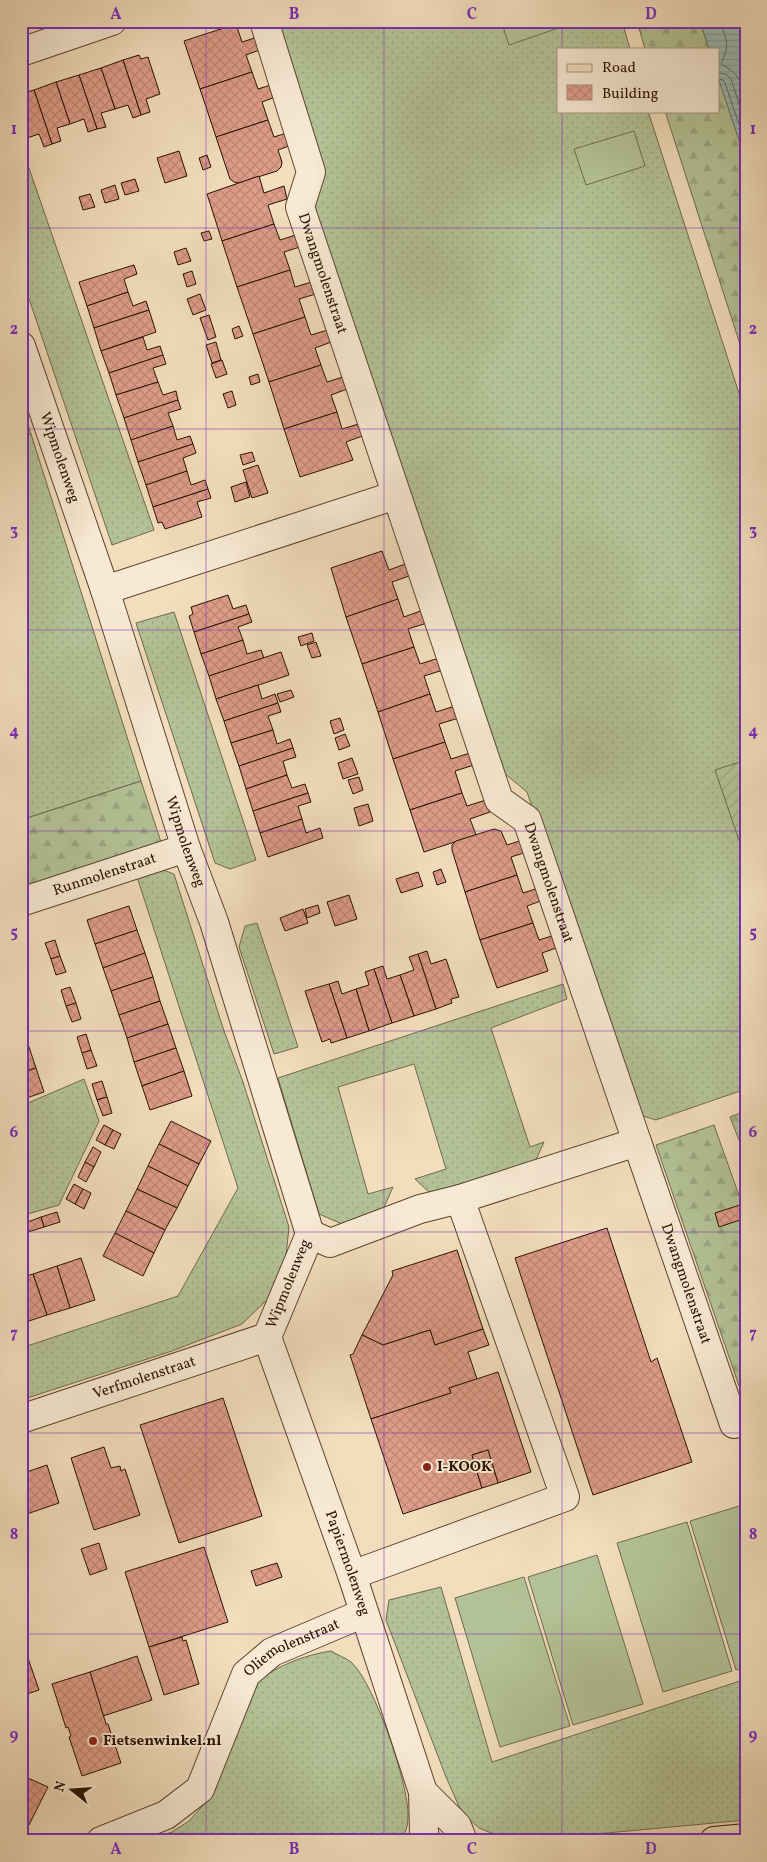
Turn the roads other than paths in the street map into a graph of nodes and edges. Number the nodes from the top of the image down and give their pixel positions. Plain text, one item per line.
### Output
1 (112, 21) edge
2 (264, 21) edge
3 (21, 52) edge
4 (21, 347) edge
5 (396, 495) junction
6 (105, 590) junction
7 (186, 848) junction
8 (21, 902) edge
9 (637, 1142) junction
10 (460, 1199) junction
11 (310, 1234) junction
12 (268, 1337) junction
13 (21, 1419) edge
14 (734, 1424) dead end
15 (352, 1575) junction
16 (364, 1614) junction
17 (423, 1792) junction
18 (746, 1838) edge
19 (101, 1841) edge
20 (426, 1841) edge
21 (463, 1841) edge
22 (714, 1841) edge

1 - 3 street
2 - 5 street, Dwangmolenstraat
4 - 6 street, Wipmolenweg
5 - 6 street
5 - 9 street, Dwangmolenstraat
6 - 7 street, Wipmolenweg
7 - 8 street, Runmolenstraat
7 - 11 street, Wipmolenweg
9 - 10 street
9 - 14 street, Dwangmolenstraat
10 - 11 street
10 - 15 street
11 - 12 street, Wipmolenweg
12 - 13 street, Verfmolenstraat
12 - 15 street, Papiermolenweg
15 - 16 street, Papiermolenweg
16 - 17 street, Papiermolenweg
16 - 19 street, Oliemolenstraat
17 - 20 street, Papiermolenweg
17 - 21 street, Papiermolenweg
18 - 22 main road

